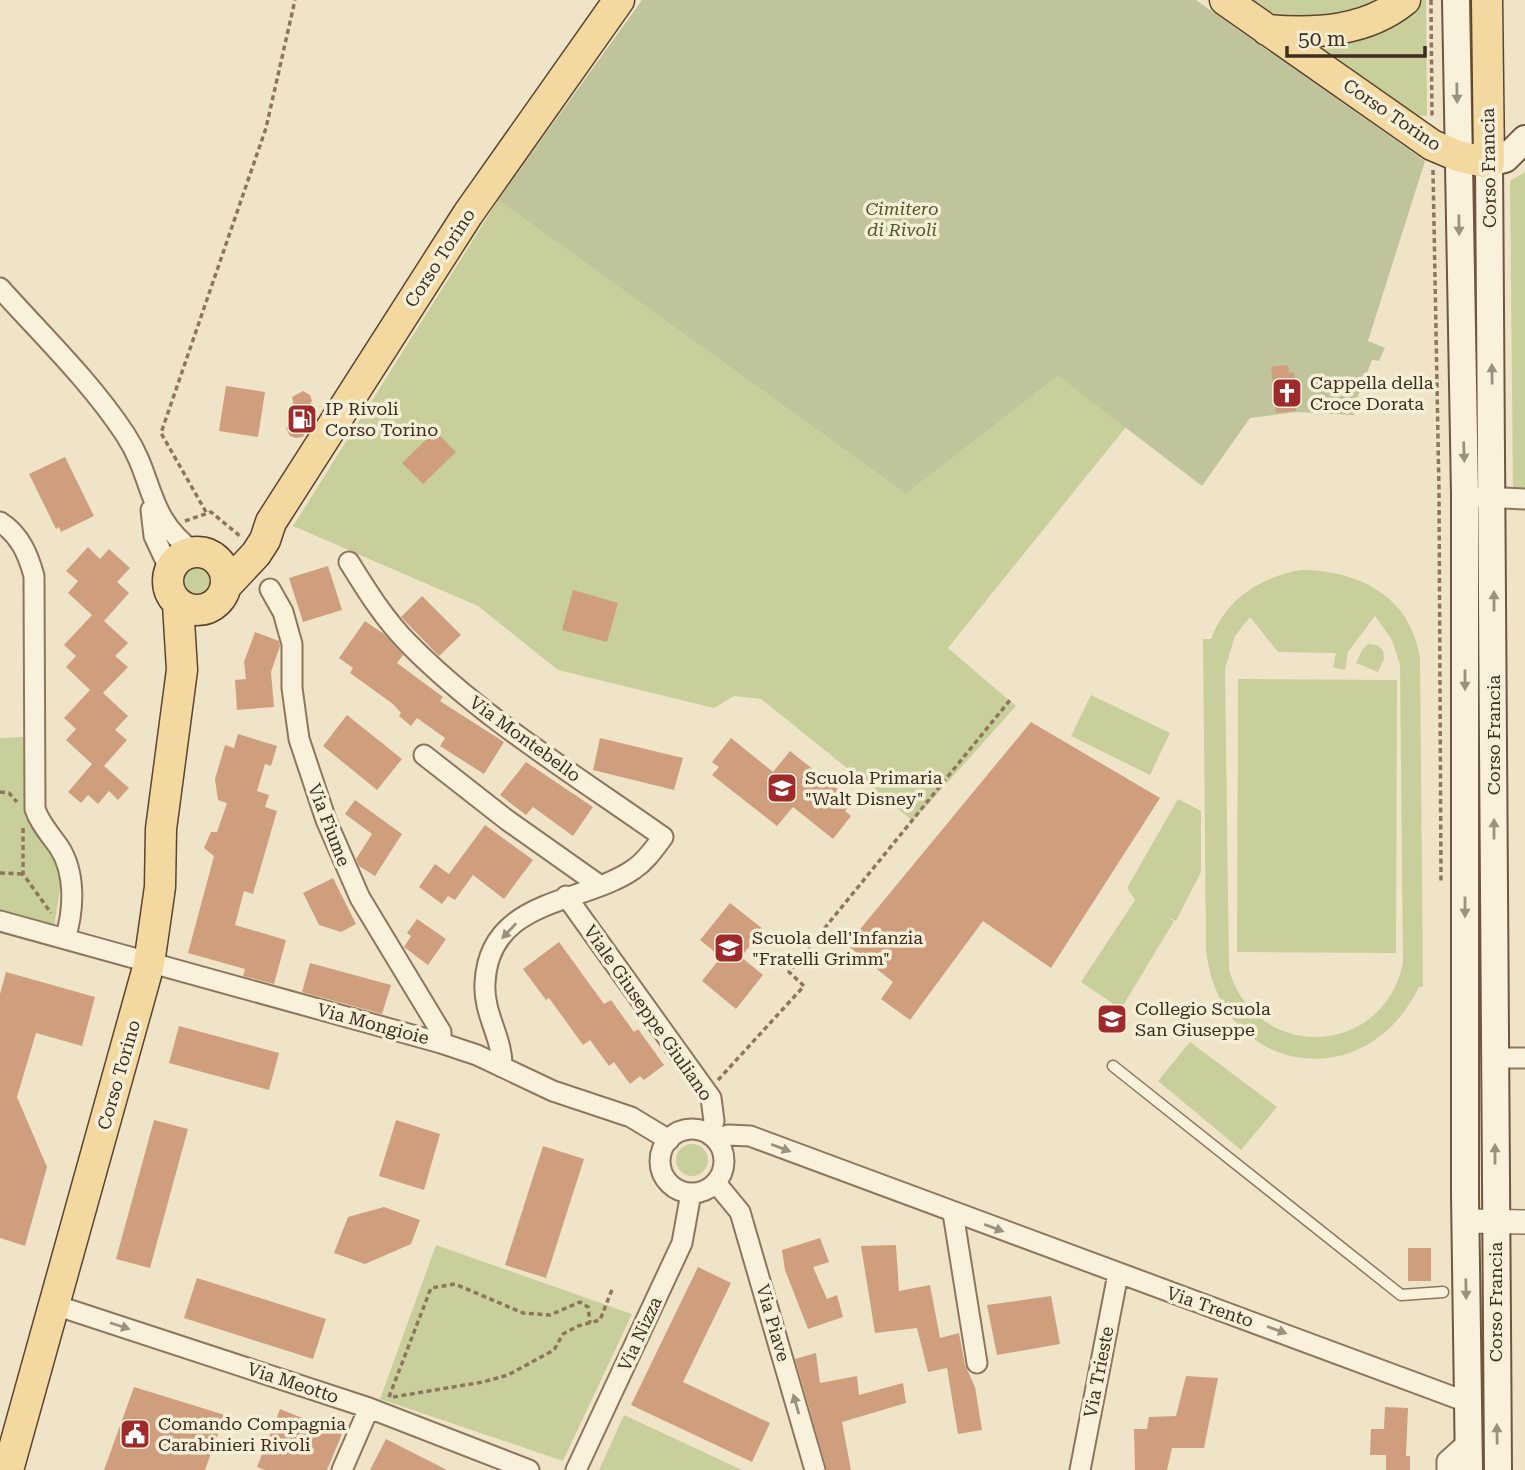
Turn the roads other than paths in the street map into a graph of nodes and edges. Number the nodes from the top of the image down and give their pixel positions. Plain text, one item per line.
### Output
1 (620, 0) edge
2 (1225, 0) edge
3 (1405, 0) edge
4 (1457, 0) edge
5 (1487, 0) edge
6 (1267, 30) junction
7 (1445, 151) junction
8 (1513, 152) edge
9 (0, 288) edge
10 (1465, 494) junction
11 (150, 498) junction
12 (1525, 499) edge
13 (1493, 500) junction
14 (0, 522) edge
15 (271, 522) junction
16 (202, 554) junction
17 (349, 562) dead end
18 (170, 570) junction
19 (226, 586) junction
20 (270, 589) dead end
21 (192, 607) junction
22 (424, 755) dead end
23 (599, 885) junction
24 (566, 896) junction
25 (0, 921) edge
26 (66, 937) junction
27 (149, 964) junction
28 (441, 1043) junction
29 (1495, 1058) junction
30 (1525, 1058) edge
31 (1113, 1066) dead end
32 (502, 1067) junction
33 (713, 1137) junction
34 (669, 1140) junction
35 (716, 1183) junction
36 (691, 1193) junction
37 (953, 1213) junction
38 (1465, 1221) junction
39 (1496, 1222) junction
40 (1525, 1222) edge
41 (1118, 1275) junction
42 (1443, 1292) dead end
43 (55, 1305) junction
44 (977, 1363) dead end
45 (1468, 1402) junction
46 (369, 1408) junction
47 (1468, 1442) junction
48 (8, 1470) edge
49 (342, 1470) edge
50 (529, 1470) edge
51 (576, 1470) edge
52 (815, 1470) edge
53 (1080, 1470) edge
54 (1447, 1470) edge
55 (1469, 1470) edge
56 (1498, 1470) edge

1 - 15 main road, Corso Torino
2 - 6 main road, Corso Torino
3 - 6 main road
4 -> 7 main road, Corso Francia
5 - 8 main road, Corso Francia
6 - 7 main road, Corso Torino
7 - 8 main road
7 -> 10 main road, Corso Francia
13 -> 8 main road, Corso Francia
9 - 11 street
10 - 13 street
10 -> 38 main road, Corso Francia
11 - 16 street
11 - 18 street
12 - 13 street
29 -> 13 main road, Corso Francia
14 - 26 street
15 - 16 main road, Corso Torino
15 - 19 main road, Corso Torino
16 - 18 main road
16 - 19 main road
17 - 23 street, Via Montebello
18 - 21 main road
19 - 21 main road
20 - 28 street, Via Fiume
21 - 27 main road, Corso Torino
22 - 23 street
23 - 24 street, Via Montebello
24 -> 32 street, Via Montebello
24 - 33 street, Viale Giuseppe Giuliano
25 - 26 street, Via Mongioie
26 - 27 street, Via Mongioie
27 - 28 street, Via Mongioie
27 - 43 main road, Corso Torino
28 - 32 street, Via Mongioie
29 - 30 street
39 -> 29 main road, Corso Francia
31 - 42 lane
32 - 34 street, Via Mongioie
33 - 34 street
33 - 35 street
33 -> 37 street, Via Trento
34 - 36 street
35 - 36 street
52 -> 35 street, Via Piave
36 - 51 street, Via Nizza
37 -> 41 street, Via Trento
37 - 44 street
38 - 39 street
38 -> 45 main road, Corso Francia
39 - 40 street
56 -> 39 main road, Corso Francia
41 -> 45 street, Via Trento
41 - 53 street, Via Trieste
43 -> 46 street, Via Meotto
43 - 48 main road, Corso Torino
45 - 47 main road, Corso Francia
46 - 49 street
46 - 50 street, Via Meotto
47 - 54 street
47 - 55 main road, Corso Francia

